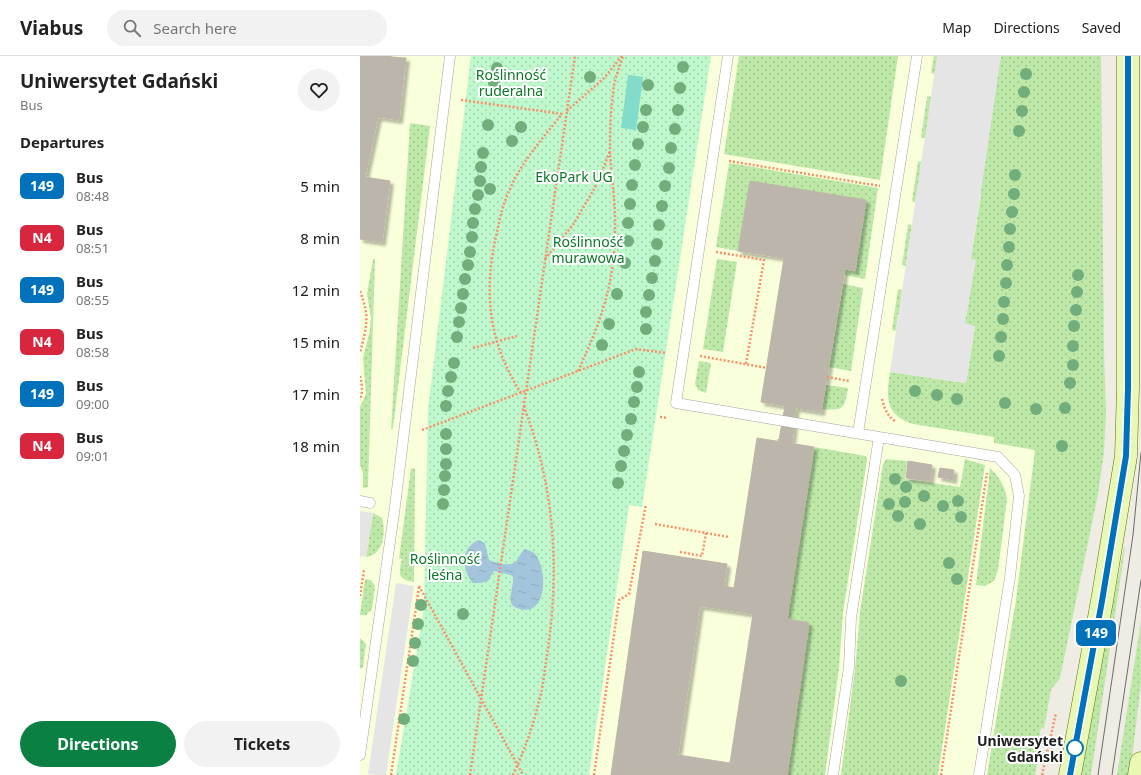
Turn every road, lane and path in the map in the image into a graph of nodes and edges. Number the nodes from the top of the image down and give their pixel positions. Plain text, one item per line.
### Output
1 (450, 56) edge
2 (575, 56) edge
3 (622, 56) edge
4 (728, 56) edge
5 (916, 56) edge
6 (1128, 56) edge
7 (465, 100) dead end
8 (567, 111) junction
9 (562, 114) junction
10 (566, 115) junction
11 (610, 150) junction
12 (712, 158) junction
13 (883, 186) dead end
14 (713, 251) dead end
15 (545, 260) junction
16 (360, 291) edge
17 (517, 336) dead end
18 (497, 342) junction
19 (473, 348) dead end
20 (360, 352) edge
21 (670, 354) dead end
22 (698, 356) dead end
23 (746, 364) junction
24 (767, 368) dead end
25 (578, 371) junction
26 (360, 376) edge
27 (526, 391) junction
28 (521, 393) junction
29 (882, 393) dead end
30 (360, 400) edge
31 (524, 407) junction
32 (897, 422) dead end
33 (421, 431) dead end
34 (858, 433) junction
35 (879, 437) junction
36 (989, 455) junction
37 (646, 504) dead end
38 (655, 524) dead end
39 (706, 533) junction
40 (729, 537) dead end
41 (680, 552) dead end
42 (364, 570) dead end
43 (360, 596) edge
44 (481, 698) junction
45 (1057, 706) dead end
46 (360, 755) edge
47 (1141, 763) edge
48 (518, 765) junction
49 (391, 775) edge
50 (470, 775) edge
51 (513, 775) edge
52 (523, 775) edge
53 (594, 775) edge
54 (833, 775) edge
55 (941, 775) edge
56 (979, 775) edge
57 (1042, 775) edge
58 (1070, 775) edge
59 (1140, 775) edge

1 - 46 lane
2 - 8 path
3 - 8 path
3 - 11 path
4 - 12 lane
5 - 34 lane
6 - 58 street
7 - 9 path
8 - 10 path
9 - 10 path
9 - 18 path
10 - 15 path
11 - 15 path
11 - 25 path
12 - 13 path
12 - 34 lane
14 - 23 path
15 - 27 path
16 - 20 path
17 - 18 path
18 - 19 path
18 - 28 path
21 - 25 path
22 - 23 path
23 - 24 path
25 - 27 path
26 - 30 path
27 - 28 path
27 - 31 path
28 - 33 path
29 - 32 path
31 - 44 path
31 - 48 path
34 - 35 lane
35 - 36 lane
35 - 54 lane
36 - 55 path
36 - 56 lane
37 - 53 path
38 - 39 path
39 - 40 path
39 - 41 path
42 - 43 path
44 - 48 path
44 - 49 path
44 - 50 path
45 - 57 path
47 - 59 street
48 - 51 path
48 - 52 path

